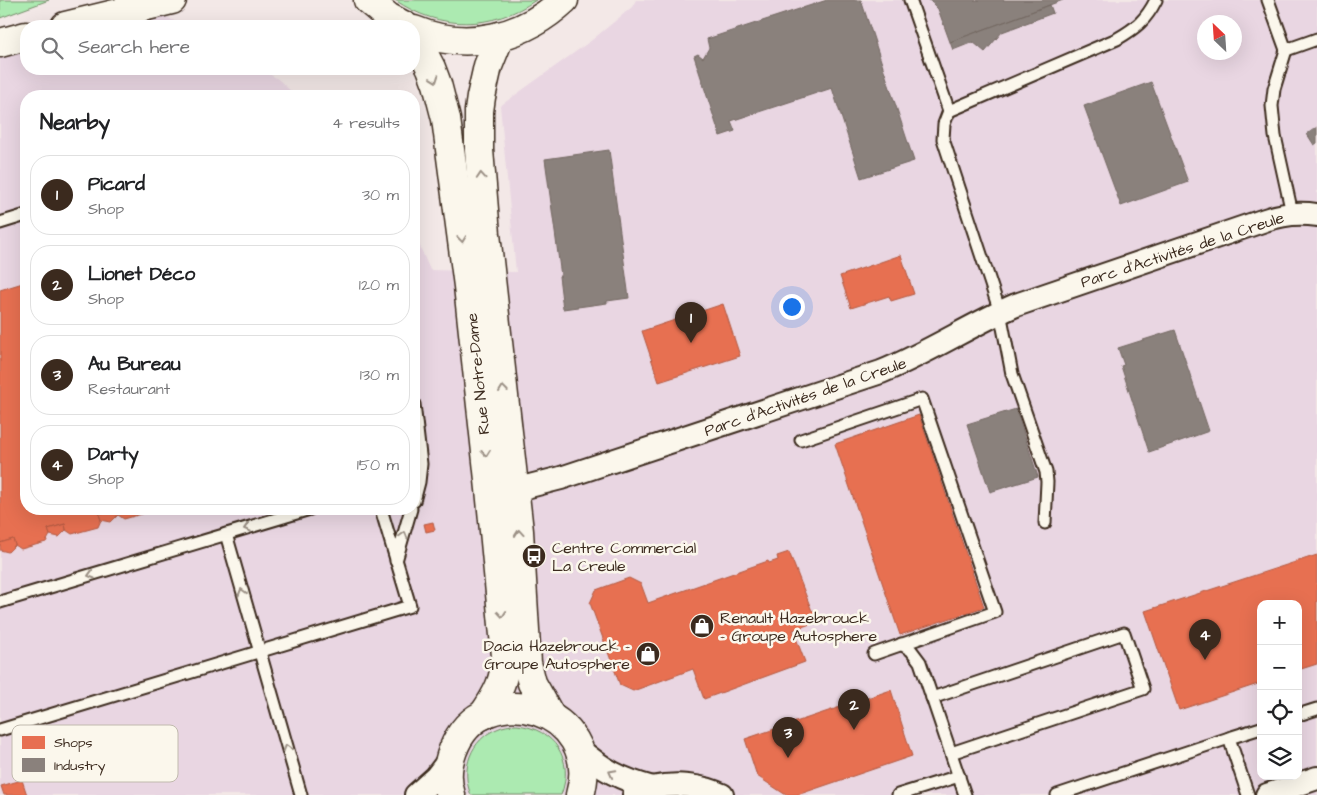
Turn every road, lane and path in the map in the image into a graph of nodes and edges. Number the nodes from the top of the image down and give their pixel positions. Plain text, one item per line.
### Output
1 (116, 0) edge
2 (172, 0) edge
3 (368, 0) edge
4 (564, 0) edge
5 (910, 0) edge
6 (1156, 0) edge
7 (1268, 0) edge
8 (64, 20) edge
9 (90, 20) edge
10 (394, 20) edge
11 (420, 33) edge
12 (500, 36) junction
13 (1317, 39) edge
14 (420, 47) edge
15 (1286, 50) junction
16 (949, 111) junction
17 (1292, 213) junction
18 (1317, 215) edge
19 (20, 217) edge
20 (0, 223) edge
21 (1000, 312) junction
22 (801, 440) dead end
23 (514, 490) junction
24 (290, 515) edge
25 (383, 515) edge
26 (409, 515) edge
27 (1045, 523) dead end
28 (226, 534) junction
29 (396, 561) junction
30 (0, 602) edge
31 (901, 644) junction
32 (260, 652) junction
33 (874, 654) dead end
34 (932, 698) junction
35 (1317, 709) edge
36 (1302, 714) edge
37 (483, 715) junction
38 (551, 717) junction
39 (17, 725) edge
40 (12, 726) edge
41 (1257, 729) edge
42 (0, 730) edge
43 (1229, 738) junction
44 (578, 748) junction
45 (951, 753) junction
46 (449, 760) junction
47 (959, 776) junction
48 (1317, 778) edge
49 (643, 792) edge
50 (301, 795) edge
51 (416, 795) edge
52 (451, 795) edge
53 (580, 795) edge
54 (722, 795) edge
55 (898, 795) edge
56 (965, 795) edge
57 (1057, 795) edge
58 (1248, 795) edge
59 (1267, 795) edge

1 - 8 main road
2 - 9 main road
3 - 10 main road
4 - 12 main road
5 - 16 lane
6 - 16 lane
7 - 15 lane
11 - 12 main road
23 -> 12 main road, Rue Notre-Dame
13 - 15 lane
14 -> 37 main road, Rue Notre-Dame
15 - 17 lane
16 - 21 lane
17 - 18 street, Parc d'Activités de la Creule
17 - 21 street, Parc d'Activités de la Creule
19 - 20 lane
21 - 23 street, Parc d'Activités de la Creule
21 - 27 lane
22 - 31 lane
38 -> 23 main road, Rue Notre-Dame
24 -> 28 lane
25 - 29 lane
29 -> 26 lane
28 -> 30 lane
32 -> 28 lane
29 - 32 lane
31 - 33 lane
31 - 34 lane
32 - 39 lane
50 -> 32 lane
34 - 45 lane
34 - 45 lane
35 - 36 lane
37 - 38 main road
37 - 46 main road
38 - 44 main road
40 - 42 lane
41 - 43 lane
43 - 57 lane
43 - 58 lane
49 -> 44 street
44 - 53 main road
45 - 47 lane
46 - 51 street
46 - 52 main road
47 - 55 lane
47 - 56 lane
48 - 59 street
49 - 54 street

